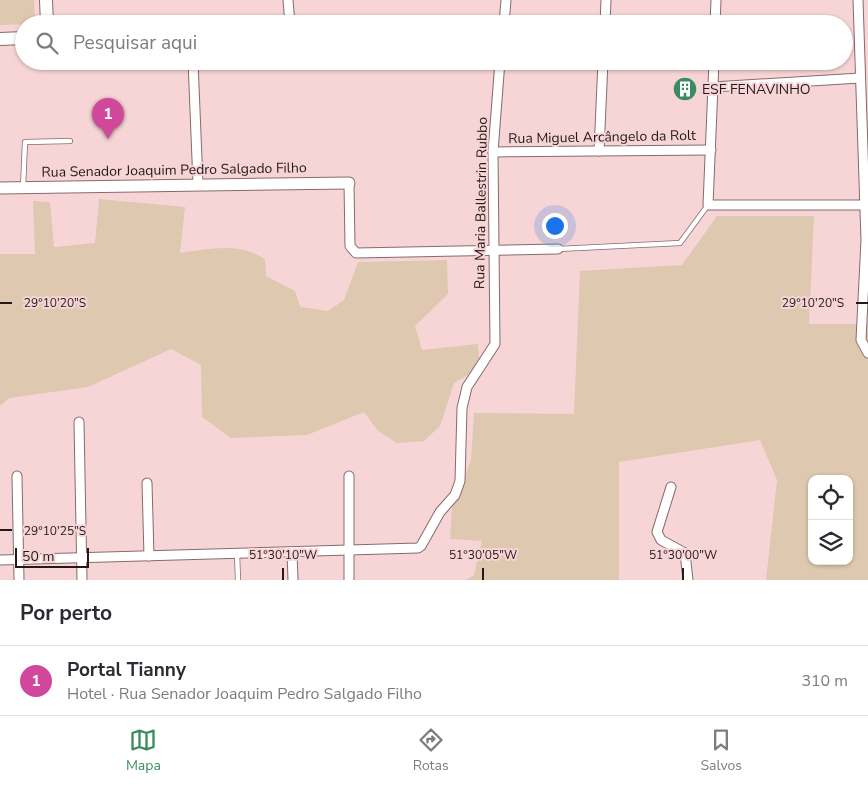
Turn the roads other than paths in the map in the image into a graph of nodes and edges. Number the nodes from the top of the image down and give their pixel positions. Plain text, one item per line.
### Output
1 (46, 0) edge
2 (288, 0) edge
3 (506, 0) edge
4 (606, 0) edge
5 (716, 0) edge
6 (858, 0) edge
7 (47, 15) edge
8 (289, 15) edge
9 (505, 15) edge
10 (605, 15) edge
11 (715, 15) edge
12 (15, 38) edge
13 (0, 39) edge
14 (193, 70) edge
15 (499, 70) edge
16 (602, 70) edge
17 (714, 70) edge
18 (860, 78) junction
19 (713, 87) junction
20 (70, 141) dead end
21 (711, 150) junction
22 (598, 151) junction
23 (493, 152) junction
24 (349, 182) joint
25 (198, 184) junction
26 (0, 188) edge
27 (23, 188) junction
28 (865, 205) edge
29 (708, 206) junction
30 (558, 249) joint
31 (493, 251) junction
32 (868, 353) edge
33 (79, 422) dead end
34 (17, 476) dead end
35 (349, 476) dead end
36 (147, 483) dead end
37 (671, 487) dead end
38 (349, 551) junction
39 (292, 552) junction
40 (238, 553) junction
41 (149, 556) junction
42 (81, 558) junction
43 (18, 559) junction
44 (0, 560) edge
45 (19, 580) edge
46 (82, 580) edge
47 (238, 580) edge
48 (293, 580) edge
49 (349, 580) edge
50 (688, 580) edge

1 - 7 main road
2 - 8 street
3 - 9 street
4 - 10 street
5 - 11 street
6 - 18 street
12 - 13 main road
14 - 25 street
15 - 23 street, Rua Maria Ballestrin Rubbo
16 - 22 street
17 - 19 street
18 - 19 street
18 - 28 street
19 - 21 street
20 - 27 lane
21 - 22 street, Rua Miguel Arcângelo da Rolt
21 - 29 street
22 - 23 street, Rua Miguel Arcângelo da Rolt
23 - 31 street, Rua Maria Ballestrin Rubbo
24 - 25 street, Rua Senador Joaquim Pedro Salgado Filho
24 - 31 street
25 - 27 street, Rua Senador Joaquim Pedro Salgado Filho
26 - 27 street, Rua Senador Joaquim Pedro Salgado Filho
28 - 29 street
28 - 32 street
29 - 30 lane
30 - 31 street
31 - 38 street, Rua Maria Ballestrin Rubbo
33 - 42 street
34 - 43 street
35 - 38 street
36 - 41 street
37 - 50 street
38 - 39 street
38 - 49 street
39 - 40 street
39 - 48 street
40 - 41 street
40 - 47 lane
41 - 42 street
42 - 43 street
42 - 46 street
43 - 44 street
43 - 45 street

